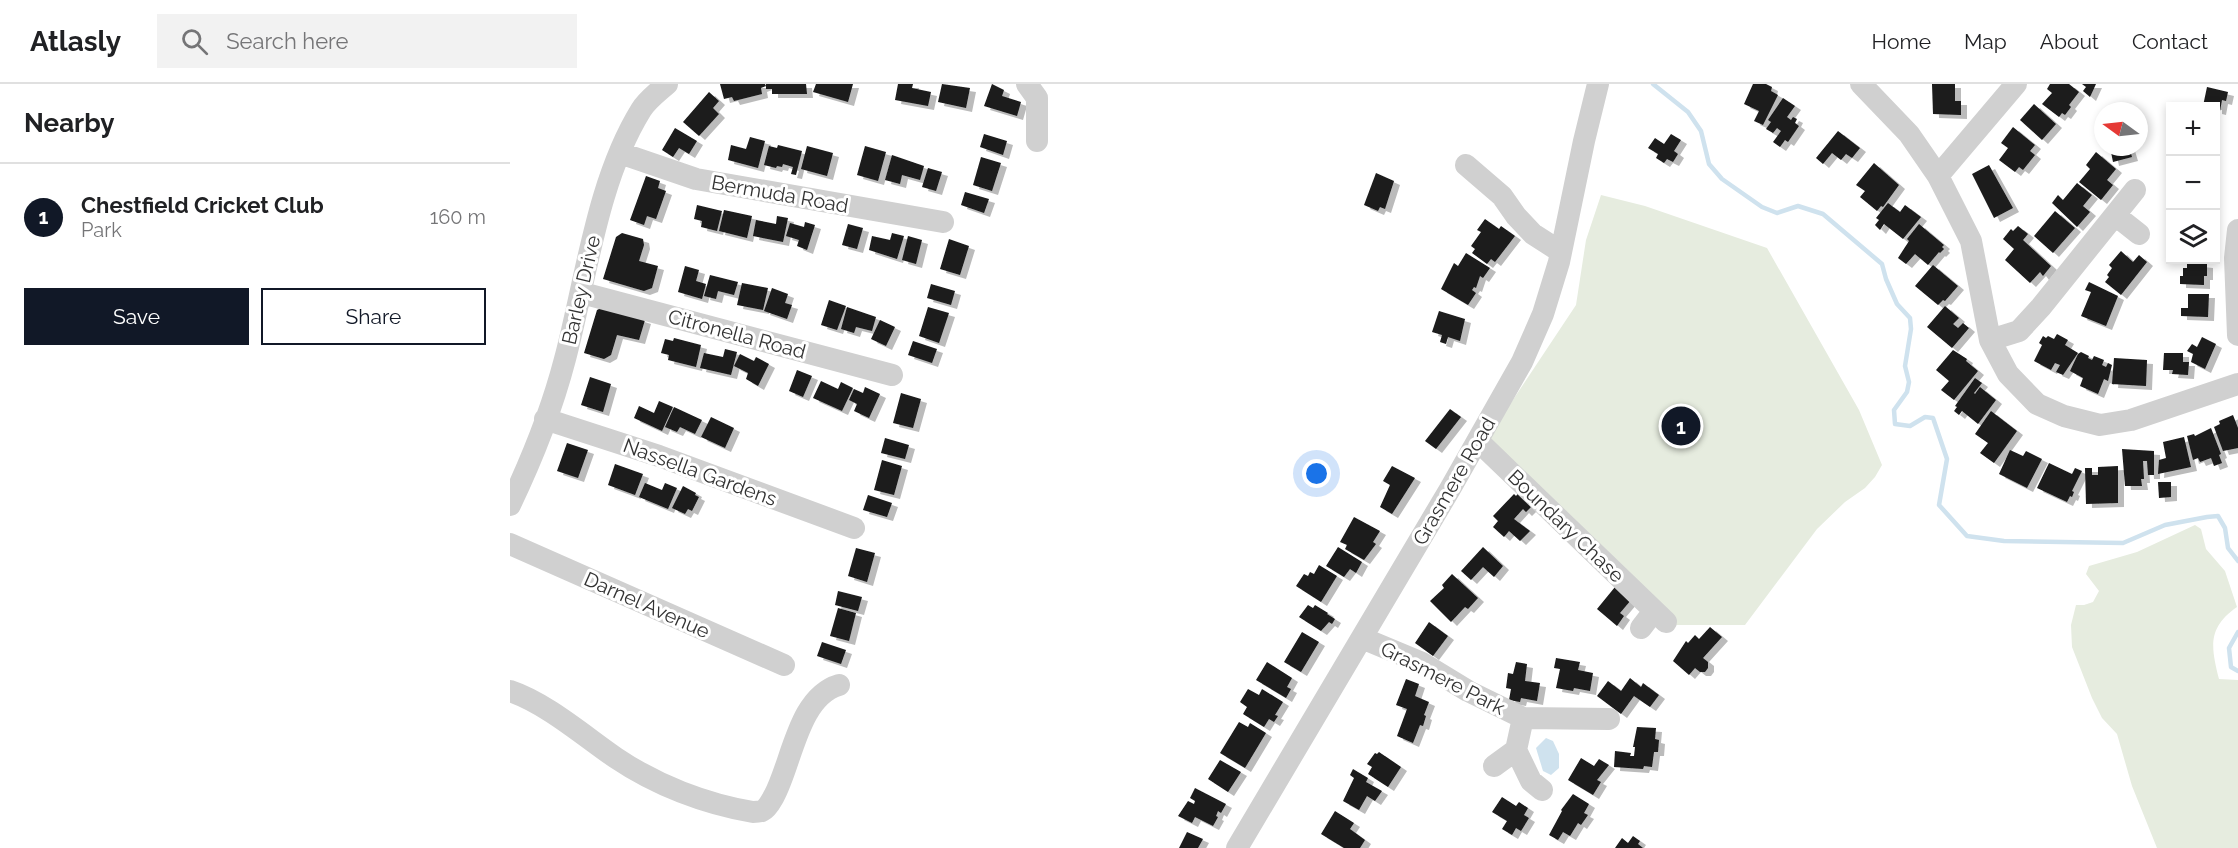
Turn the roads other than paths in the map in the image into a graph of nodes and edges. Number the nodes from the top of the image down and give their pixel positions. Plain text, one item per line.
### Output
1 (1027, 84) edge
2 (1598, 84) edge
3 (1862, 84) edge
4 (2016, 84) edge
5 (658, 86) edge
6 (1037, 141) dead end
7 (620, 153) junction
8 (1466, 165) dead end
9 (1938, 176) junction
10 (2135, 190) dead end
11 (2115, 216) junction
12 (943, 222) dead end
13 (2238, 230) edge
14 (2139, 234) dead end
15 (1562, 252) junction
16 (582, 293) junction
17 (2238, 335) edge
18 (1990, 340) junction
19 (892, 375) dead end
20 (2238, 384) edge
21 (545, 418) junction
22 (1478, 441) junction
23 (510, 505) edge
24 (854, 528) dead end
25 (510, 544) edge
26 (1654, 620) dead end
27 (1362, 638) junction
28 (784, 665) dead end
29 (839, 685) dead end
30 (510, 691) edge
31 (1523, 718) junction
32 (1609, 719) dead end
33 (1516, 750) junction
34 (1494, 766) dead end
35 (1542, 790) dead end
36 (1237, 848) edge

1 - 6 street
2 - 15 street, Grasmere Road
3 - 9 street
4 - 9 street
5 - 7 street, Barley Drive
7 - 12 street, Bermuda Road
7 - 16 street, Barley Drive
8 - 15 street
9 - 18 street
10 - 11 street
11 - 14 street
11 - 18 street
13 - 17 street
15 - 22 street, Grasmere Road
16 - 19 street, Citronella Road
16 - 21 street, Barley Drive
18 - 20 street
21 - 23 street, Barley Drive
21 - 24 street, Nassella Gardens
22 - 26 street, Boundary Chase
22 - 27 street, Grasmere Road
25 - 28 street, Darnel Avenue
27 - 31 street, Grasmere Park
27 - 36 street, Grasmere Road
29 - 30 street
31 - 32 street, Grasmere Park
31 - 33 street, Grasmere Park
33 - 34 street
33 - 35 street

